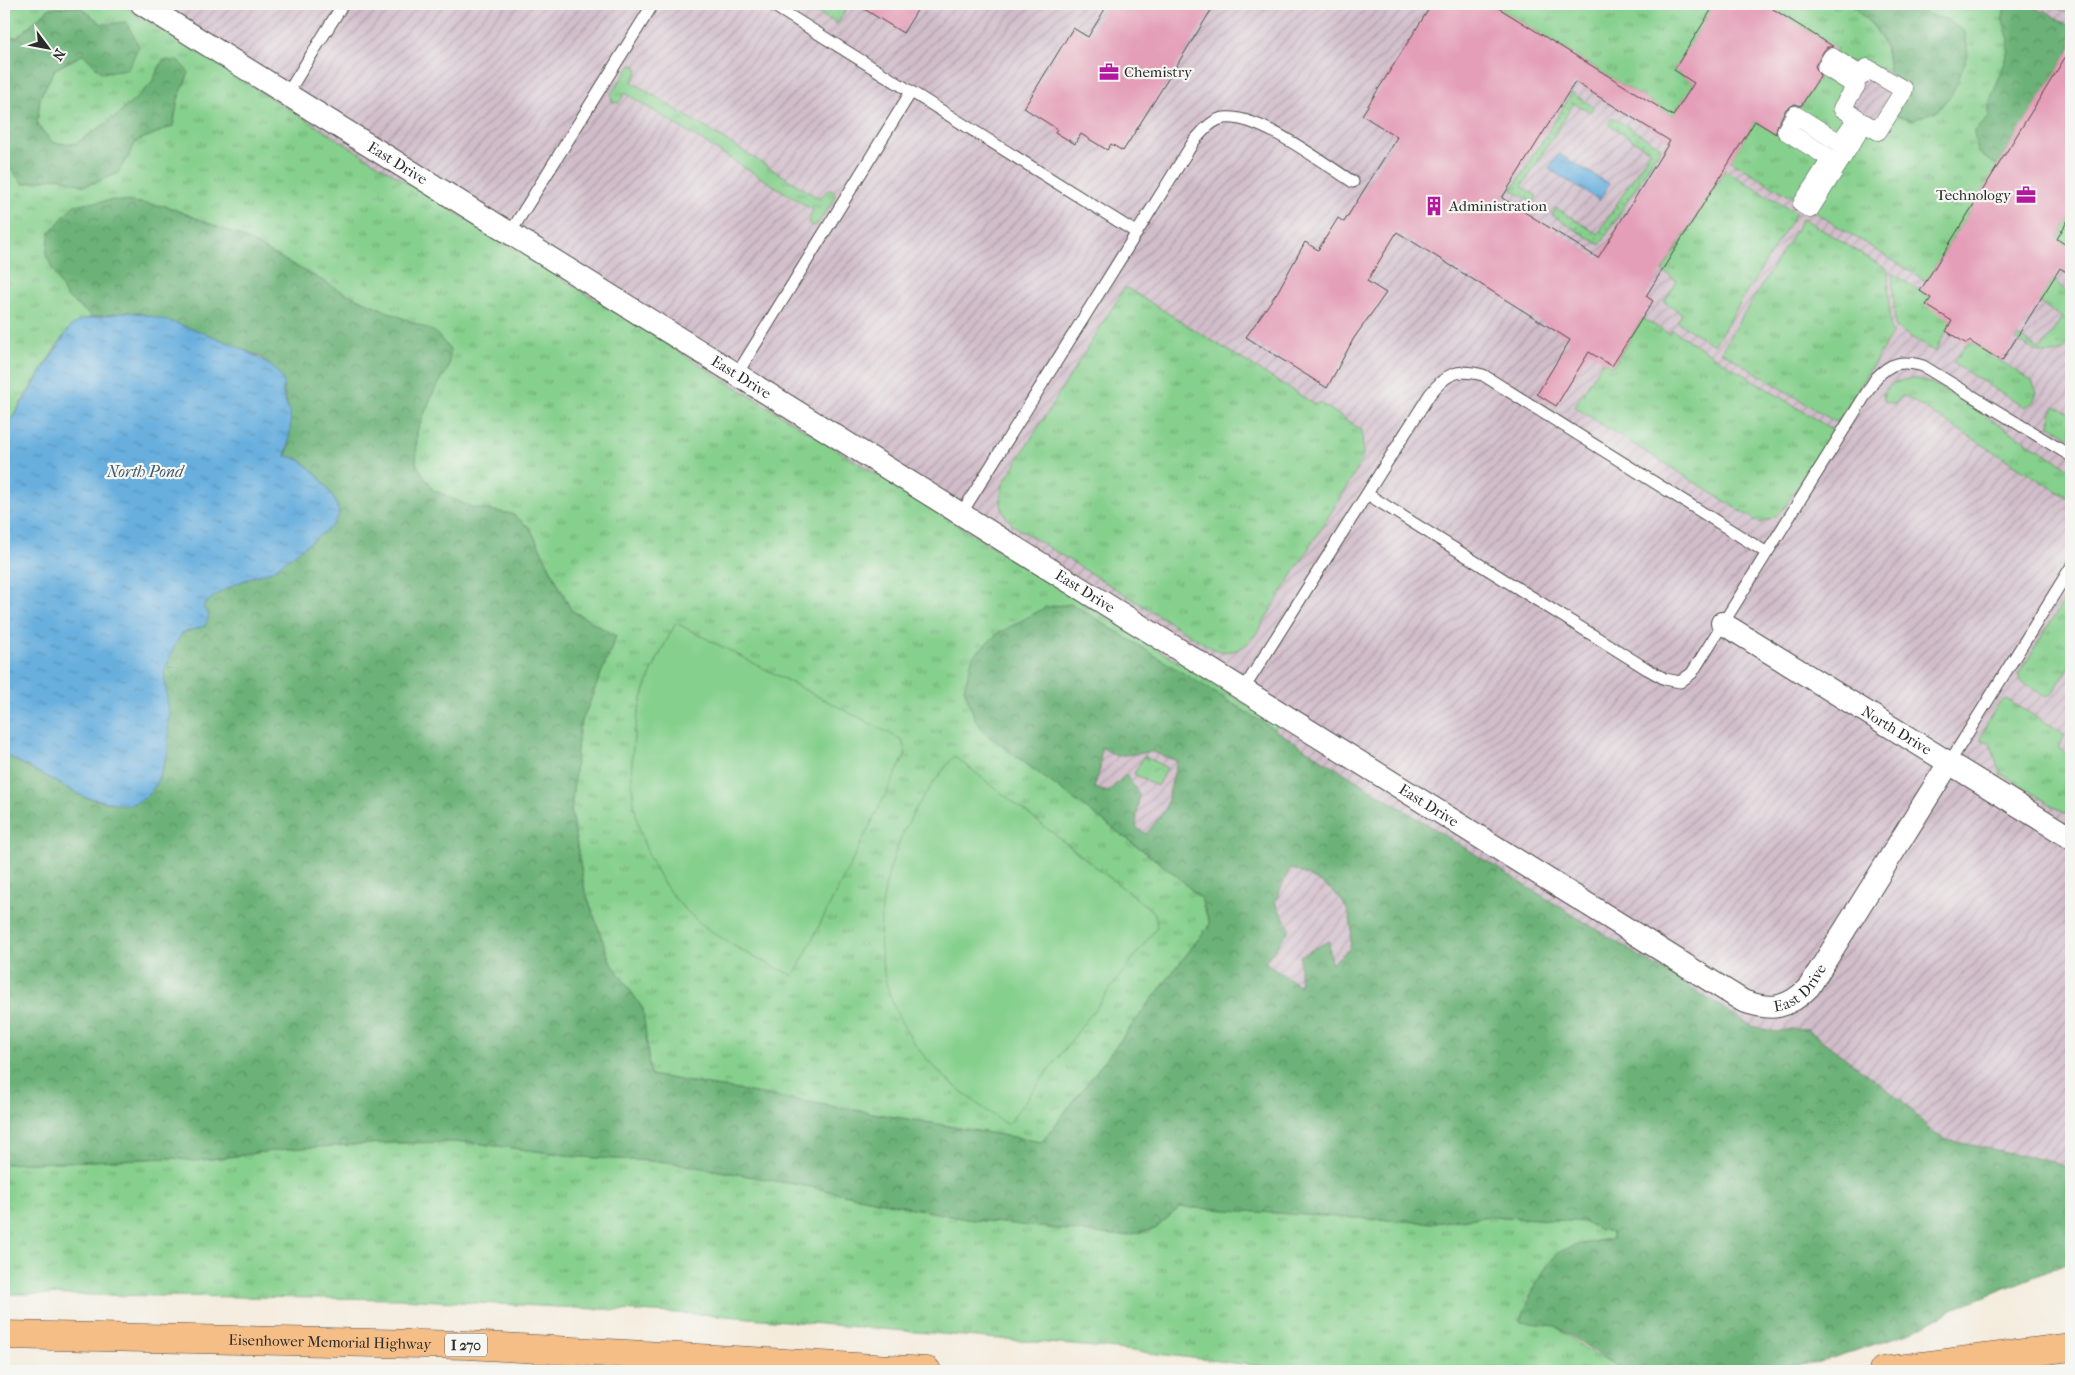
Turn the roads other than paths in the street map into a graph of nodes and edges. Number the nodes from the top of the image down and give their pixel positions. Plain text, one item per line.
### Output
1 (142, 4) edge
2 (344, 4) edge
3 (653, 4) edge
4 (771, 4) edge
5 (1904, 90) joint
6 (911, 92) junction
7 (287, 94) junction
8 (1353, 182) dead end
9 (510, 233) junction
10 (1137, 233) junction
11 (737, 374) junction
12 (2071, 456) edge
13 (1367, 494) junction
14 (962, 514) junction
15 (1767, 553) junction
16 (2071, 567) edge
17 (1722, 624) junction
18 (1243, 690) junction
19 (1949, 764) junction
20 (2071, 838) edge
21 (4, 1335) edge
22 (2071, 1348) edge
23 (927, 1371) edge
24 (1883, 1371) edge

1 - 7 street, East Drive
2 - 7 lane
3 - 9 lane
4 - 6 lane
5 - 5 street
6 - 10 lane
6 - 11 lane
7 - 9 street, East Drive
8 - 10 lane
9 - 11 street, East Drive
10 - 14 lane
11 - 14 street, East Drive
12 - 15 lane
13 - 15 lane
13 - 17 lane
13 - 18 lane
14 - 18 street, East Drive
15 - 17 lane
16 - 19 lane
17 - 19 street, North Drive
18 - 19 street, East Drive
19 - 20 street, North Drive
21 - 23 highway, Eisenhower Memorial Highway / I 270
22 - 24 highway

